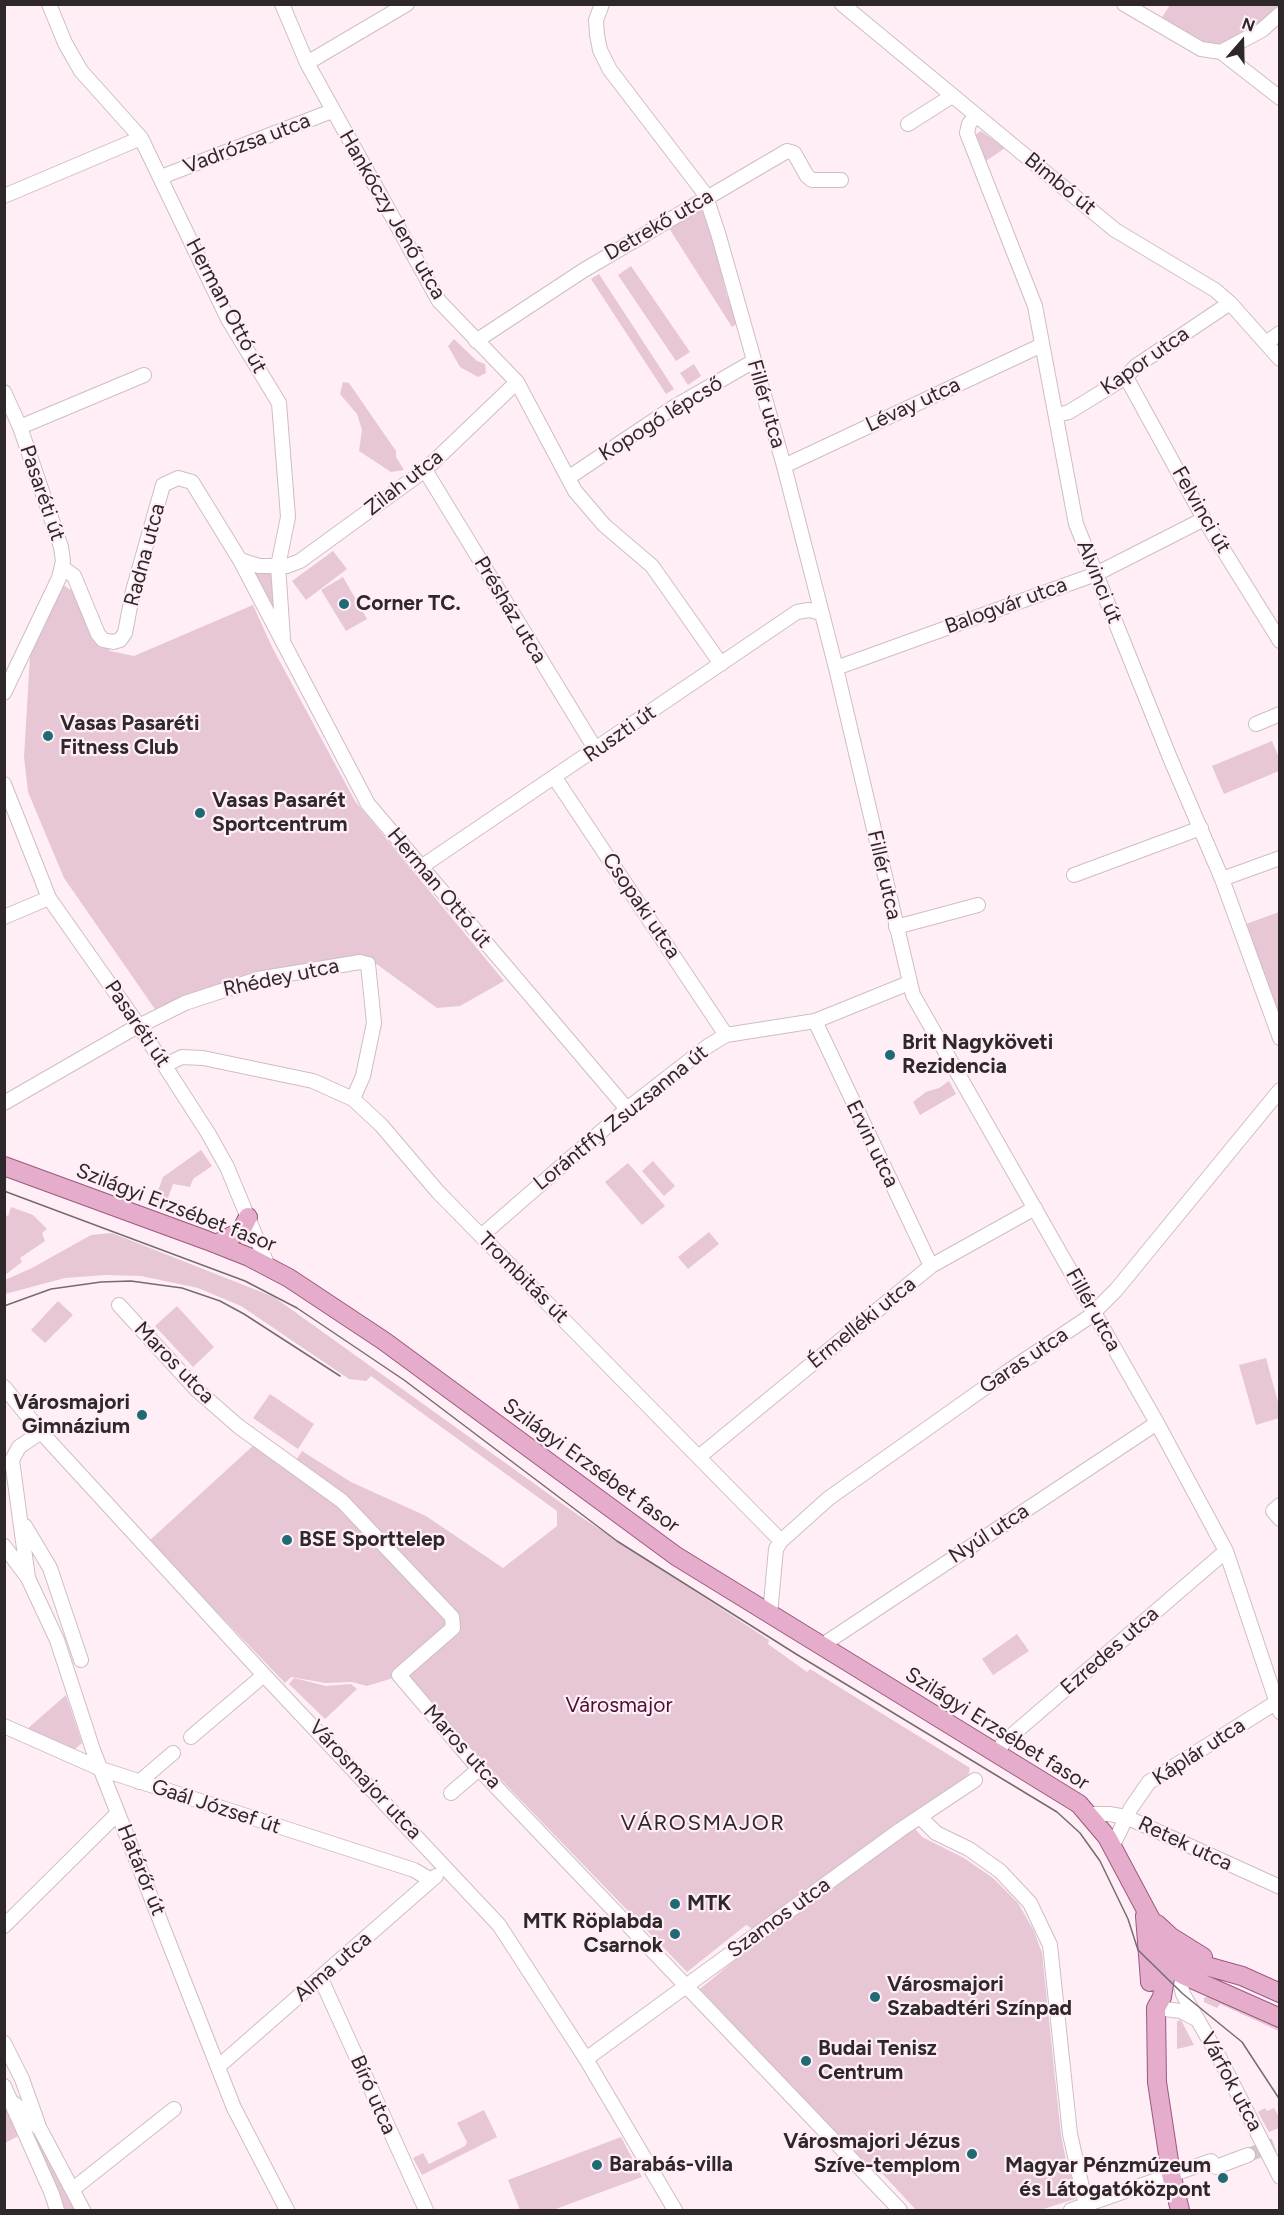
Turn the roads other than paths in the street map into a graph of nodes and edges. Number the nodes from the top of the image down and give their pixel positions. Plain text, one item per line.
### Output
1 (49, 4) edge
2 (282, 4) edge
3 (407, 4) edge
4 (602, 4) edge
5 (842, 4) edge
6 (865, 4) edge
7 (1124, 4) edge
8 (1280, 14) edge
9 (857, 17) junction
10 (1221, 52) junction
11 (307, 63) junction
12 (952, 96) junction
13 (1280, 98) edge
14 (332, 111) junction
15 (976, 115) junction
16 (908, 124) dead end
17 (141, 138) junction
18 (161, 177) junction
19 (841, 180) dead end
20 (4, 196) edge
21 (706, 197) junction
22 (1230, 303) junction
23 (1280, 333) edge
24 (476, 341) junction
25 (1266, 343) junction
26 (1042, 345) junction
27 (1280, 359) edge
28 (754, 361) junction
29 (144, 375) dead end
30 (1126, 377) junction
31 (517, 382) junction
32 (6, 398) edge
33 (1057, 415) junction
34 (20, 427) junction
35 (784, 466) junction
36 (425, 470) junction
37 (568, 478) junction
38 (1204, 519) junction
39 (240, 560) junction
40 (278, 566) junction
41 (61, 573) junction
42 (1096, 574) junction
43 (259, 598) joint
44 (821, 613) junction
45 (1280, 641) edge
46 (284, 645) junction
47 (721, 664) junction
48 (836, 668) junction
49 (4, 693) edge
50 (1280, 714) edge
51 (1256, 724) dead end
52 (596, 750) junction
53 (555, 778) junction
54 (4, 784) edge
55 (1201, 828) junction
56 (1280, 858) edge
57 (421, 867) junction
58 (1074, 875) dead end
59 (1222, 879) junction
60 (49, 898) junction
61 (978, 905) dead end
62 (4, 917) edge
63 (896, 927) junction
64 (909, 983) junction
65 (815, 1021) junction
66 (139, 1026) junction
67 (726, 1035) junction
68 (1280, 1038) edge
69 (165, 1065) junction
70 (1280, 1090) edge
71 (353, 1099) junction
72 (4, 1103) edge
73 (627, 1109) junction
74 (8, 1166) edge
75 (1035, 1208) junction
76 (248, 1217) junction
77 (481, 1236) junction
78 (216, 1244) junction
79 (268, 1266) junction
80 (931, 1266) junction
81 (119, 1305) dead end
82 (1095, 1312) junction
83 (4, 1387) edge
84 (1157, 1423) junction
85 (41, 1432) junction
86 (700, 1456) junction
87 (22, 1522) junction
88 (781, 1541) junction
89 (4, 1546) edge
90 (1226, 1551) junction
91 (28, 1578) junction
92 (770, 1614) junction
93 (821, 1646) junction
94 (81, 1660) dead end
95 (264, 1675) junction
96 (1279, 1705) edge
97 (4, 1726) edge
98 (192, 1737) dead end
99 (173, 1753) dead end
100 (996, 1755) junction
101 (101, 1769) junction
102 (478, 1769) junction
103 (975, 1780) dead end
104 (139, 1782) junction
105 (451, 1792) dead end
106 (118, 1813) junction
107 (1089, 1814) junction
108 (920, 1816) junction
109 (1126, 1817) junction
110 (1112, 1847) junction
111 (446, 1867) junction
112 (431, 1880) junction
113 (1280, 1887) edge
114 (1145, 1917) junction
115 (4, 1926) edge
116 (1165, 1959) junction
117 (1204, 1963) junction
118 (1183, 1975) junction
119 (1242, 1976) junction
120 (321, 1979) junction
121 (1157, 1984) junction
122 (687, 1986) junction
123 (1280, 1993) edge
124 (1156, 2008) junction
125 (1280, 2018) edge
126 (1198, 2020) junction
127 (4, 2043) edge
128 (586, 2059) junction
129 (219, 2066) junction
130 (4, 2086) edge
131 (10, 2099) junction
132 (174, 2109) dead end
133 (40, 2129) junction
134 (1248, 2155) tunnel mouth
135 (1171, 2174) junction
136 (1280, 2177) edge
137 (74, 2189) junction
138 (1086, 2205) junction
139 (57, 2211) edge
140 (82, 2211) edge
141 (287, 2211) edge
142 (426, 2211) edge
143 (675, 2211) edge
144 (900, 2211) edge
145 (1071, 2211) edge
146 (1180, 2211) edge

1 - 17 street, Herman Ottó út
2 - 11 street, Hankóczy Jenő utca
3 - 11 street
4 - 21 street, Fillér utca
5 - 9 street, Bimbó út
6 - 9 street
7 - 10 street
8 - 10 street
9 - 12 street, Bimbó út
10 - 13 street
11 - 14 street, Hankóczy Jenő utca
12 - 15 street, Bimbó út
12 - 16 street
14 - 18 street, Vadrózsa utca
14 - 24 street, Hankóczy Jenő utca
15 - 22 street, Bimbó út
15 - 26 street, Alvinci út
17 - 18 street, Herman Ottó út
17 - 20 street
18 - 40 street, Herman Ottó út
19 - 21 street, Detrekő utca
21 - 24 street, Detrekő utca
21 - 28 street, Fillér utca
22 - 25 street, Bimbó út
22 - 30 street, Kapor utca
23 - 25 street
24 - 31 street, Hankóczy Jenő utca
25 - 27 street, Bimbó út
26 - 33 street, Alvinci út
26 - 35 street, Lévay utca
28 - 35 street, Fillér utca
28 - 37 street, Kopogó lépcső
29 - 34 street
30 - 33 street, Kapor utca
30 - 38 street, Felvinci út
31 - 36 street, Zilah utca
31 - 37 street, Hankóczy Jenő utca
32 - 34 street, Pasaréti út
33 - 42 street, Alvinci út
34 - 41 street, Pasaréti út
35 - 44 street, Fillér utca
36 - 40 street, Zilah utca
36 - 52 street, Présház utca
37 - 47 street, Hankóczy Jenő utca
38 - 42 street, Balogvár utca
38 - 45 street, Felvinci út
39 - 40 street
39 - 41 street, Radna utca
39 - 43 street, Radna utca
40 - 46 street, Herman Ottó út
41 - 49 street
42 - 48 street, Balogvár utca
42 - 55 street, Alvinci út
43 - 46 street, Herman Ottó út
44 - 47 street, Ruszti út
44 - 48 street, Fillér utca
46 - 57 street, Herman Ottó út
47 - 52 street, Ruszti út
48 - 63 street, Fillér utca
50 - 51 street
52 - 53 street, Ruszti út
53 - 57 street, Ruszti út
53 - 67 street, Csopaki utca
54 - 60 street, Pasaréti út
55 - 58 street
55 - 59 street, Alvinci út
56 - 59 street
57 - 73 street, Herman Ottó út
59 - 68 street, Alvinci út
60 - 62 street
60 - 66 street, Pasaréti út
61 - 63 street
63 - 64 street, Fillér utca
64 - 65 street, Lorántffy Zsuzsanna út
64 - 75 street, Fillér utca
65 - 67 street, Lorántffy Zsuzsanna út
65 - 80 street, Ervin utca
66 - 69 street, Pasaréti út
66 - 71 street, Rhédey utca
66 - 72 street, Rhédey utca
67 - 73 street, Lorántffy Zsuzsanna út
69 - 71 street, Trombitás út
69 - 76 street, Pasaréti út
70 - 82 street, Garas utca
71 - 77 street, Trombitás út
73 - 77 street, Lorántffy Zsuzsanna út
74 - 78 main road, Szilágyi Erzsébet fasor
75 - 80 street, Érmelléki utca
75 - 82 street, Fillér utca
76 - 78 main road
76 - 79 street, Pasaréti út
77 - 86 street, Trombitás út
78 - 79 main road, Szilágyi Erzsébet fasor
79 - 92 main road, Szilágyi Erzsébet fasor
80 - 86 street, Érmelléki utca
81 - 102 street, Maros utca
82 - 84 street, Fillér utca
82 - 88 street, Garas utca
83 - 85 street, Városmajor utca
84 - 90 street, Fillér utca
84 - 93 street, Nyúl utca
85 - 87 street, Határőr út
85 - 95 street, Városmajor utca
86 - 88 street, Trombitás út
87 - 91 street, Határőr út
87 - 94 street, Határőr út
88 - 92 street
89 - 91 street
90 - 96 street, Fillér utca
90 - 100 street, Ezredes utca
91 - 101 street, Határőr út
92 - 93 main road, Szilágyi Erzsébet fasor
93 - 100 main road, Szilágyi Erzsébet fasor
95 - 98 street
95 - 111 street, Városmajor utca
96 - 109 street, Káplár utca
97 - 101 street, Gaál József út
99 - 104 street
100 - 107 main road, Szilágyi Erzsébet fasor
101 - 104 street, Gaál József út
101 - 106 street, Határőr út
102 - 105 street
102 - 122 street, Maros utca
103 - 108 street, Szamos utca
104 - 112 street, Gaál József út
106 - 115 street
106 - 129 street, Határőr út
107 - 109 street, Retek utca
107 - 110 main road, Szilágyi Erzsébet fasor
108 - 122 street, Szamos utca
108 - 138 street
109 - 110 street, Káplár utca
109 - 113 street, Retek utca
110 - 114 main road, Szilágyi Erzsébet fasor
111 - 112 street, Alma utca
111 - 128 street, Városmajor utca
112 - 120 street, Alma utca
114 - 116 main road
114 - 119 main road
114 - 121 main road
116 - 117 main road
116 - 118 main road
116 - 121 main road
117 - 118 street
117 - 119 main road
118 - 121 main road
118 - 125 main road
118 - 126 street, Várfok utca
119 - 123 main road
120 - 129 street, Alma utca
120 - 142 street, Bíró utca
121 - 124 main road
122 - 128 street, Szamos utca
122 - 144 street, Maros utca
124 - 126 street, Várfok utca
124 - 135 main road
126 - 136 street, Várfok utca
127 - 133 street
128 - 143 street, Városmajor utca
129 - 141 street, Határőr út
130 - 131 street
131 - 133 street
131 - 139 street
132 - 137 street
133 - 137 street
134 - 135 street
135 - 138 street
135 - 146 main road
137 - 140 street
138 - 145 street

